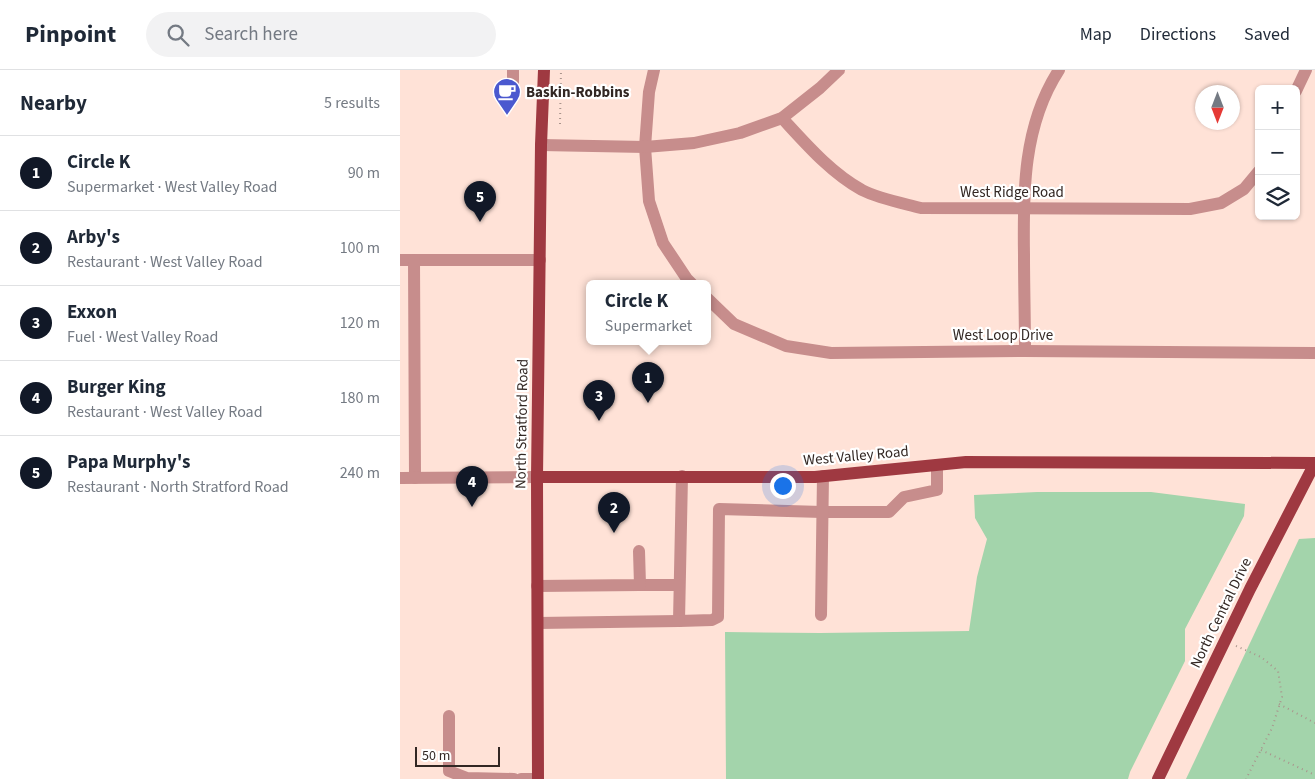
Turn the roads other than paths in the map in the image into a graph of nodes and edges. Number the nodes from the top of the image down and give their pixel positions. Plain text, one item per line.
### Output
1 (513, 70) edge
2 (544, 70) edge
3 (654, 70) edge
4 (839, 70) edge
5 (1059, 70) edge
6 (1306, 70) edge
7 (1299, 85) edge
8 (513, 94) dead end
9 (782, 118) junction
10 (541, 146) junction
11 (646, 147) junction
12 (1256, 175) edge
13 (1023, 208) junction
14 (400, 260) edge
15 (414, 260) junction
16 (540, 260) junction
17 (688, 280) edge
18 (711, 302) edge
19 (1025, 351) junction
20 (1315, 353) edge
21 (1315, 463) edge
22 (937, 465) junction
23 (682, 476) junction
24 (823, 476) junction
25 (537, 477) junction
26 (400, 478) edge
27 (415, 478) junction
28 (822, 512) junction
29 (639, 550) dead end
30 (640, 585) junction
31 (679, 585) junction
32 (537, 586) junction
33 (821, 615) dead end
34 (679, 622) junction
35 (538, 623) junction
36 (448, 716) dead end
37 (514, 779) edge
38 (521, 779) edge
39 (538, 779) edge
40 (1158, 779) edge

1 - 8 street
2 - 10 main road, North Stratford Road
3 - 11 street
4 - 9 street
5 - 13 street
6 - 7 street
9 - 11 street
9 - 13 street, West Ridge Road
10 - 11 street
10 - 16 main road, North Stratford Road
11 - 17 street
12 - 13 street, West Ridge Road
13 - 19 street
14 - 15 street
15 - 16 street
15 - 27 street
16 - 25 main road, North Stratford Road
18 - 19 street, West Loop Drive
19 - 20 street, West Loop Drive
21 - 22 main road, West Valley Road
21 - 40 main road, North Central Drive
22 - 24 main road, West Valley Road
22 - 28 street
23 - 24 main road, West Valley Road
23 - 25 main road, West Valley Road
23 - 31 street
24 - 28 street
25 - 27 street, West Valley Road
25 - 32 main road, North Stratford Road
26 - 27 street, West Valley Road
28 - 33 street
28 - 34 street
29 - 30 street
30 - 31 street
30 - 32 street
31 - 34 street
32 - 35 main road, North Stratford Road
34 - 35 street
35 - 39 main road, North Stratford Road
36 - 37 street
38 - 39 street

